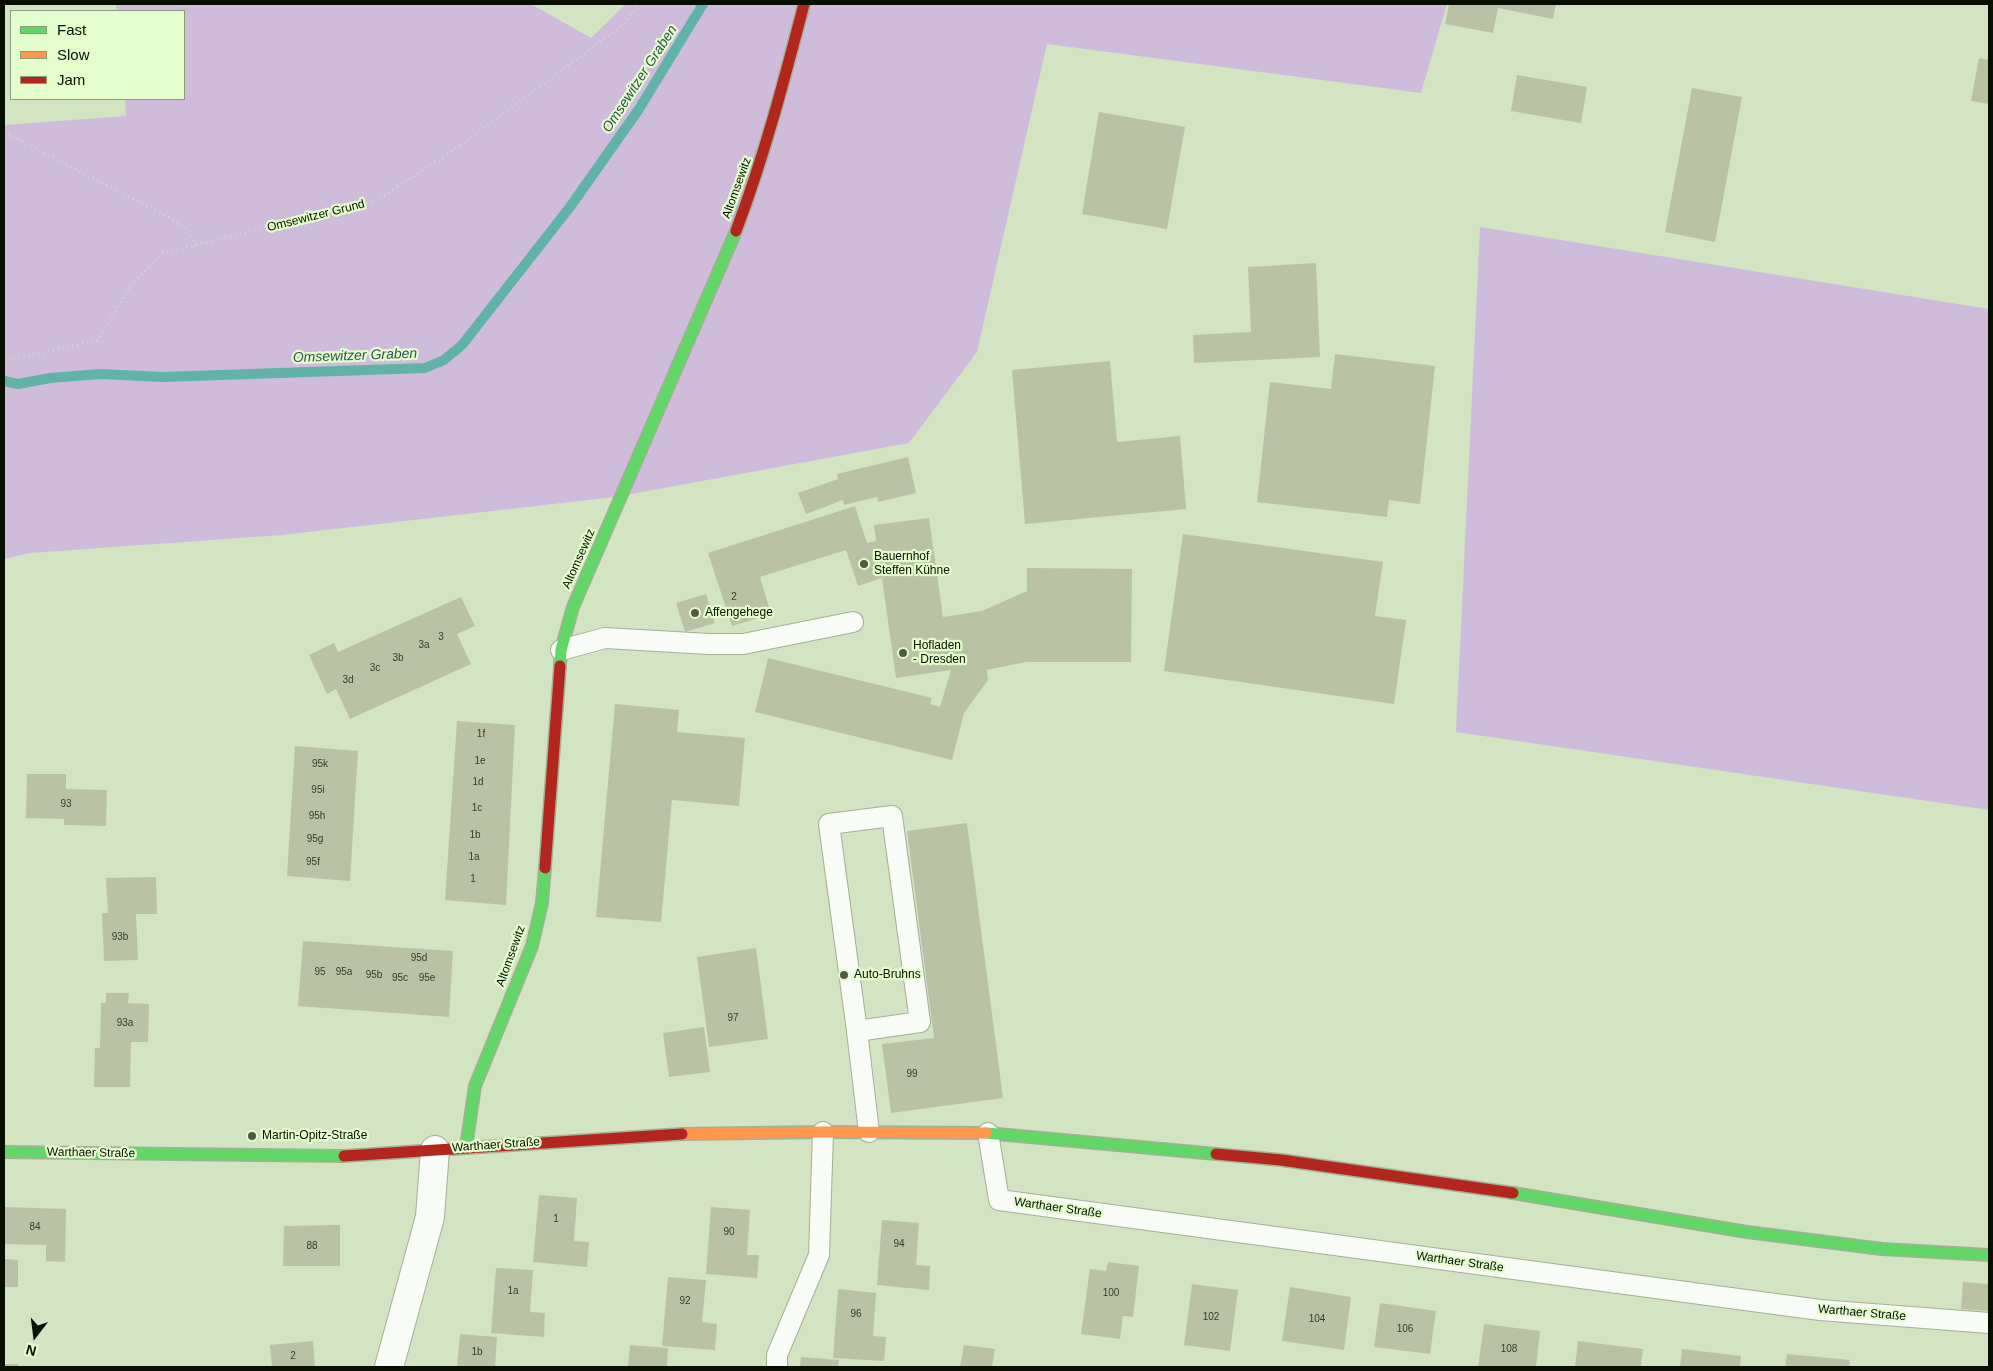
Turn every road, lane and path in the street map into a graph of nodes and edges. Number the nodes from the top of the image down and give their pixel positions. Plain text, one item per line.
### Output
1 (640, 4) edge
2 (804, 4) edge
3 (4, 132) edge
4 (196, 246) junction
5 (4, 361) edge
6 (853, 622) dead end
7 (561, 650) junction
8 (857, 1030) junction
9 (824, 1132) junction
10 (870, 1132) junction
11 (988, 1133) junction
12 (466, 1147) junction
13 (435, 1150) junction
14 (4, 1152) edge
15 (1989, 1255) edge
16 (1989, 1323) edge
17 (389, 1367) edge
18 (776, 1367) edge

1 - 4 path, Omsewitzer Grund
2 - 7 street, Altomsewitz
3 - 4 path
4 - 5 path, Omsewitzer Grund
6 - 7 lane
7 - 12 street, Altomsewitz
8 - 8 lane
8 - 10 lane
9 - 10 street, Warthaer Straße
9 - 12 street, Warthaer Straße
9 - 18 lane
10 - 11 street, Warthaer Straße
11 - 15 street, Warthaer Straße
11 - 16 lane, Warthaer Straße
12 - 13 street, Warthaer Straße
13 - 14 street, Warthaer Straße
13 - 17 street

